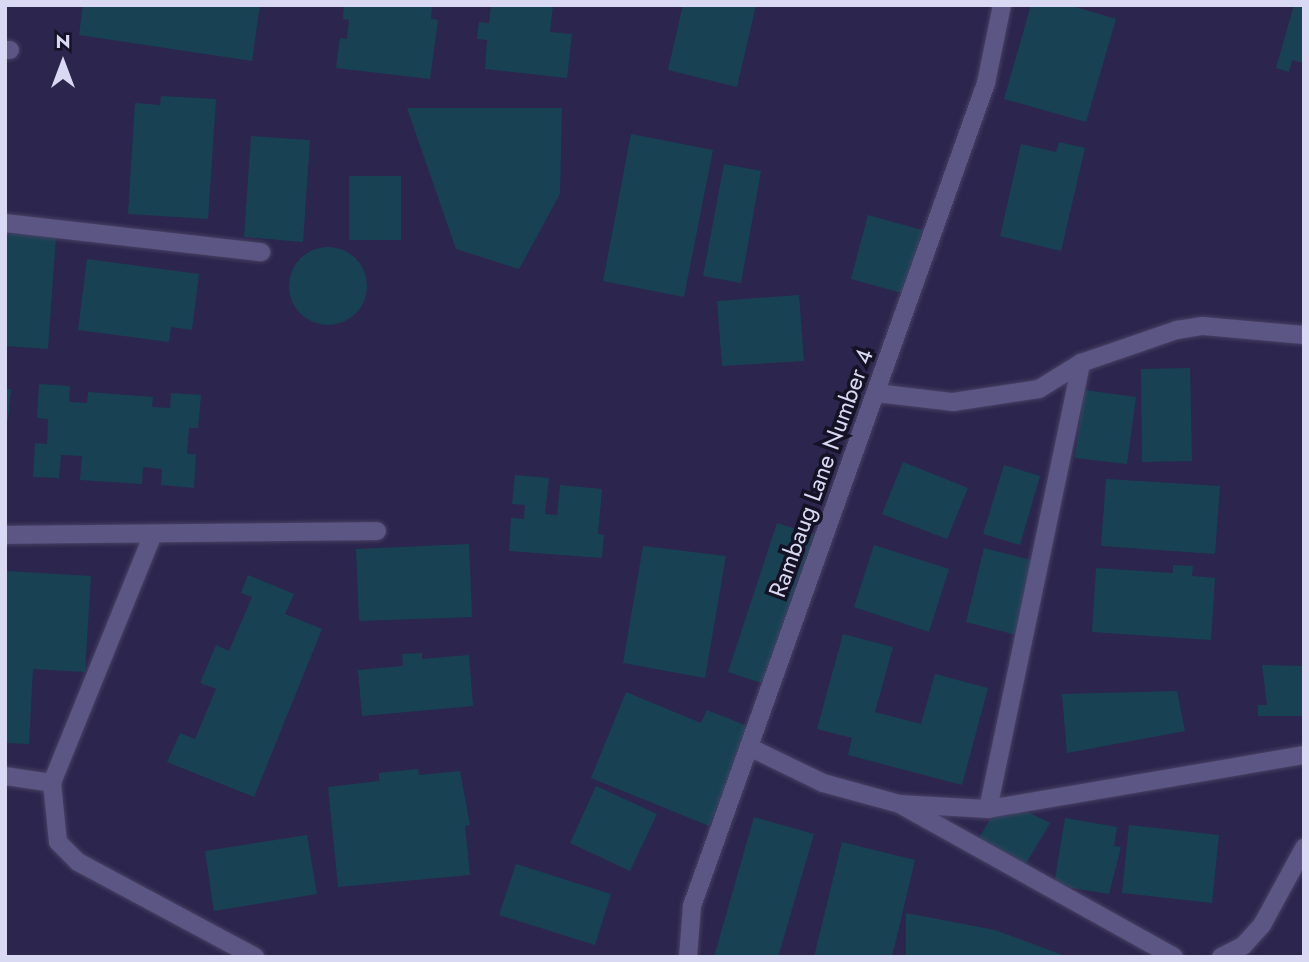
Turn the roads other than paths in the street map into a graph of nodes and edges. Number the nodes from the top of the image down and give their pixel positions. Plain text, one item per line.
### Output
1 (1002, 5) edge
2 (5, 223) edge
3 (261, 252) dead end
4 (1304, 335) edge
5 (1081, 363) junction
6 (876, 393) junction
7 (377, 531) dead end
8 (153, 534) junction
9 (5, 535) edge
10 (749, 747) junction
11 (1304, 755) edge
12 (5, 776) edge
13 (52, 782) junction
14 (900, 804) junction
15 (988, 809) junction
16 (1304, 848) edge
17 (255, 957) edge
18 (688, 957) edge
19 (1174, 957) edge
20 (1221, 957) edge

1 - 6 street, Rambaug Lane Number 4
2 - 3 street
4 - 5 street
5 - 6 street
5 - 15 street
6 - 10 street, Rambaug Lane Number 4
7 - 8 street
8 - 9 street
8 - 13 street
10 - 14 street
10 - 18 street, Rambaug Lane Number 4
11 - 15 street
12 - 13 street
13 - 17 street
14 - 15 street
14 - 19 street
16 - 20 street

